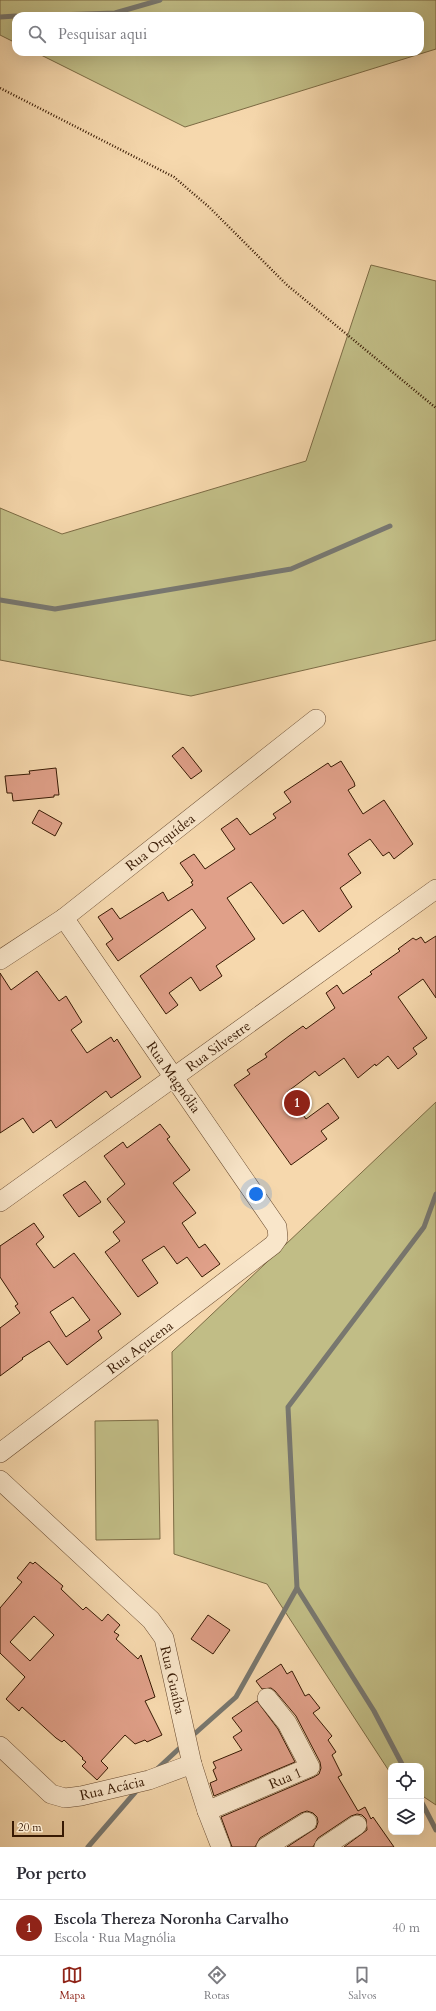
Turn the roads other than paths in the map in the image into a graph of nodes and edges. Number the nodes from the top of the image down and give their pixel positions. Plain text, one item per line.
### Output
1 (316, 719) dead end
2 (436, 889) edge
3 (64, 918) junction
4 (0, 960) edge
5 (175, 1078) junction
6 (0, 1202) edge
7 (278, 1238) joint
8 (0, 1453) edge
9 (0, 1480) edge
10 (267, 1698) dead end
11 (0, 1746) edge
12 (192, 1764) junction
13 (207, 1811) junction
14 (307, 1822) dead end
15 (357, 1825) dead end
16 (221, 1847) edge
17 (266, 1847) edge
18 (324, 1847) edge

1 - 3 street, Rua Orquídea
2 - 5 street, Rua Silvestre
3 - 4 street, Rua Orquídea
3 - 5 street, Rua Magnólia
5 - 6 street, Rua Silvestre
5 - 7 street, Rua Magnólia
7 - 8 street, Rua Açucena
9 - 12 street, Rua Guaíba
10 - 13 street, Rua 1
11 - 12 street, Rua Acácia
12 - 13 street, Rua Guaíba
13 - 16 street, Rua Guaíba
14 - 17 street
15 - 18 street

